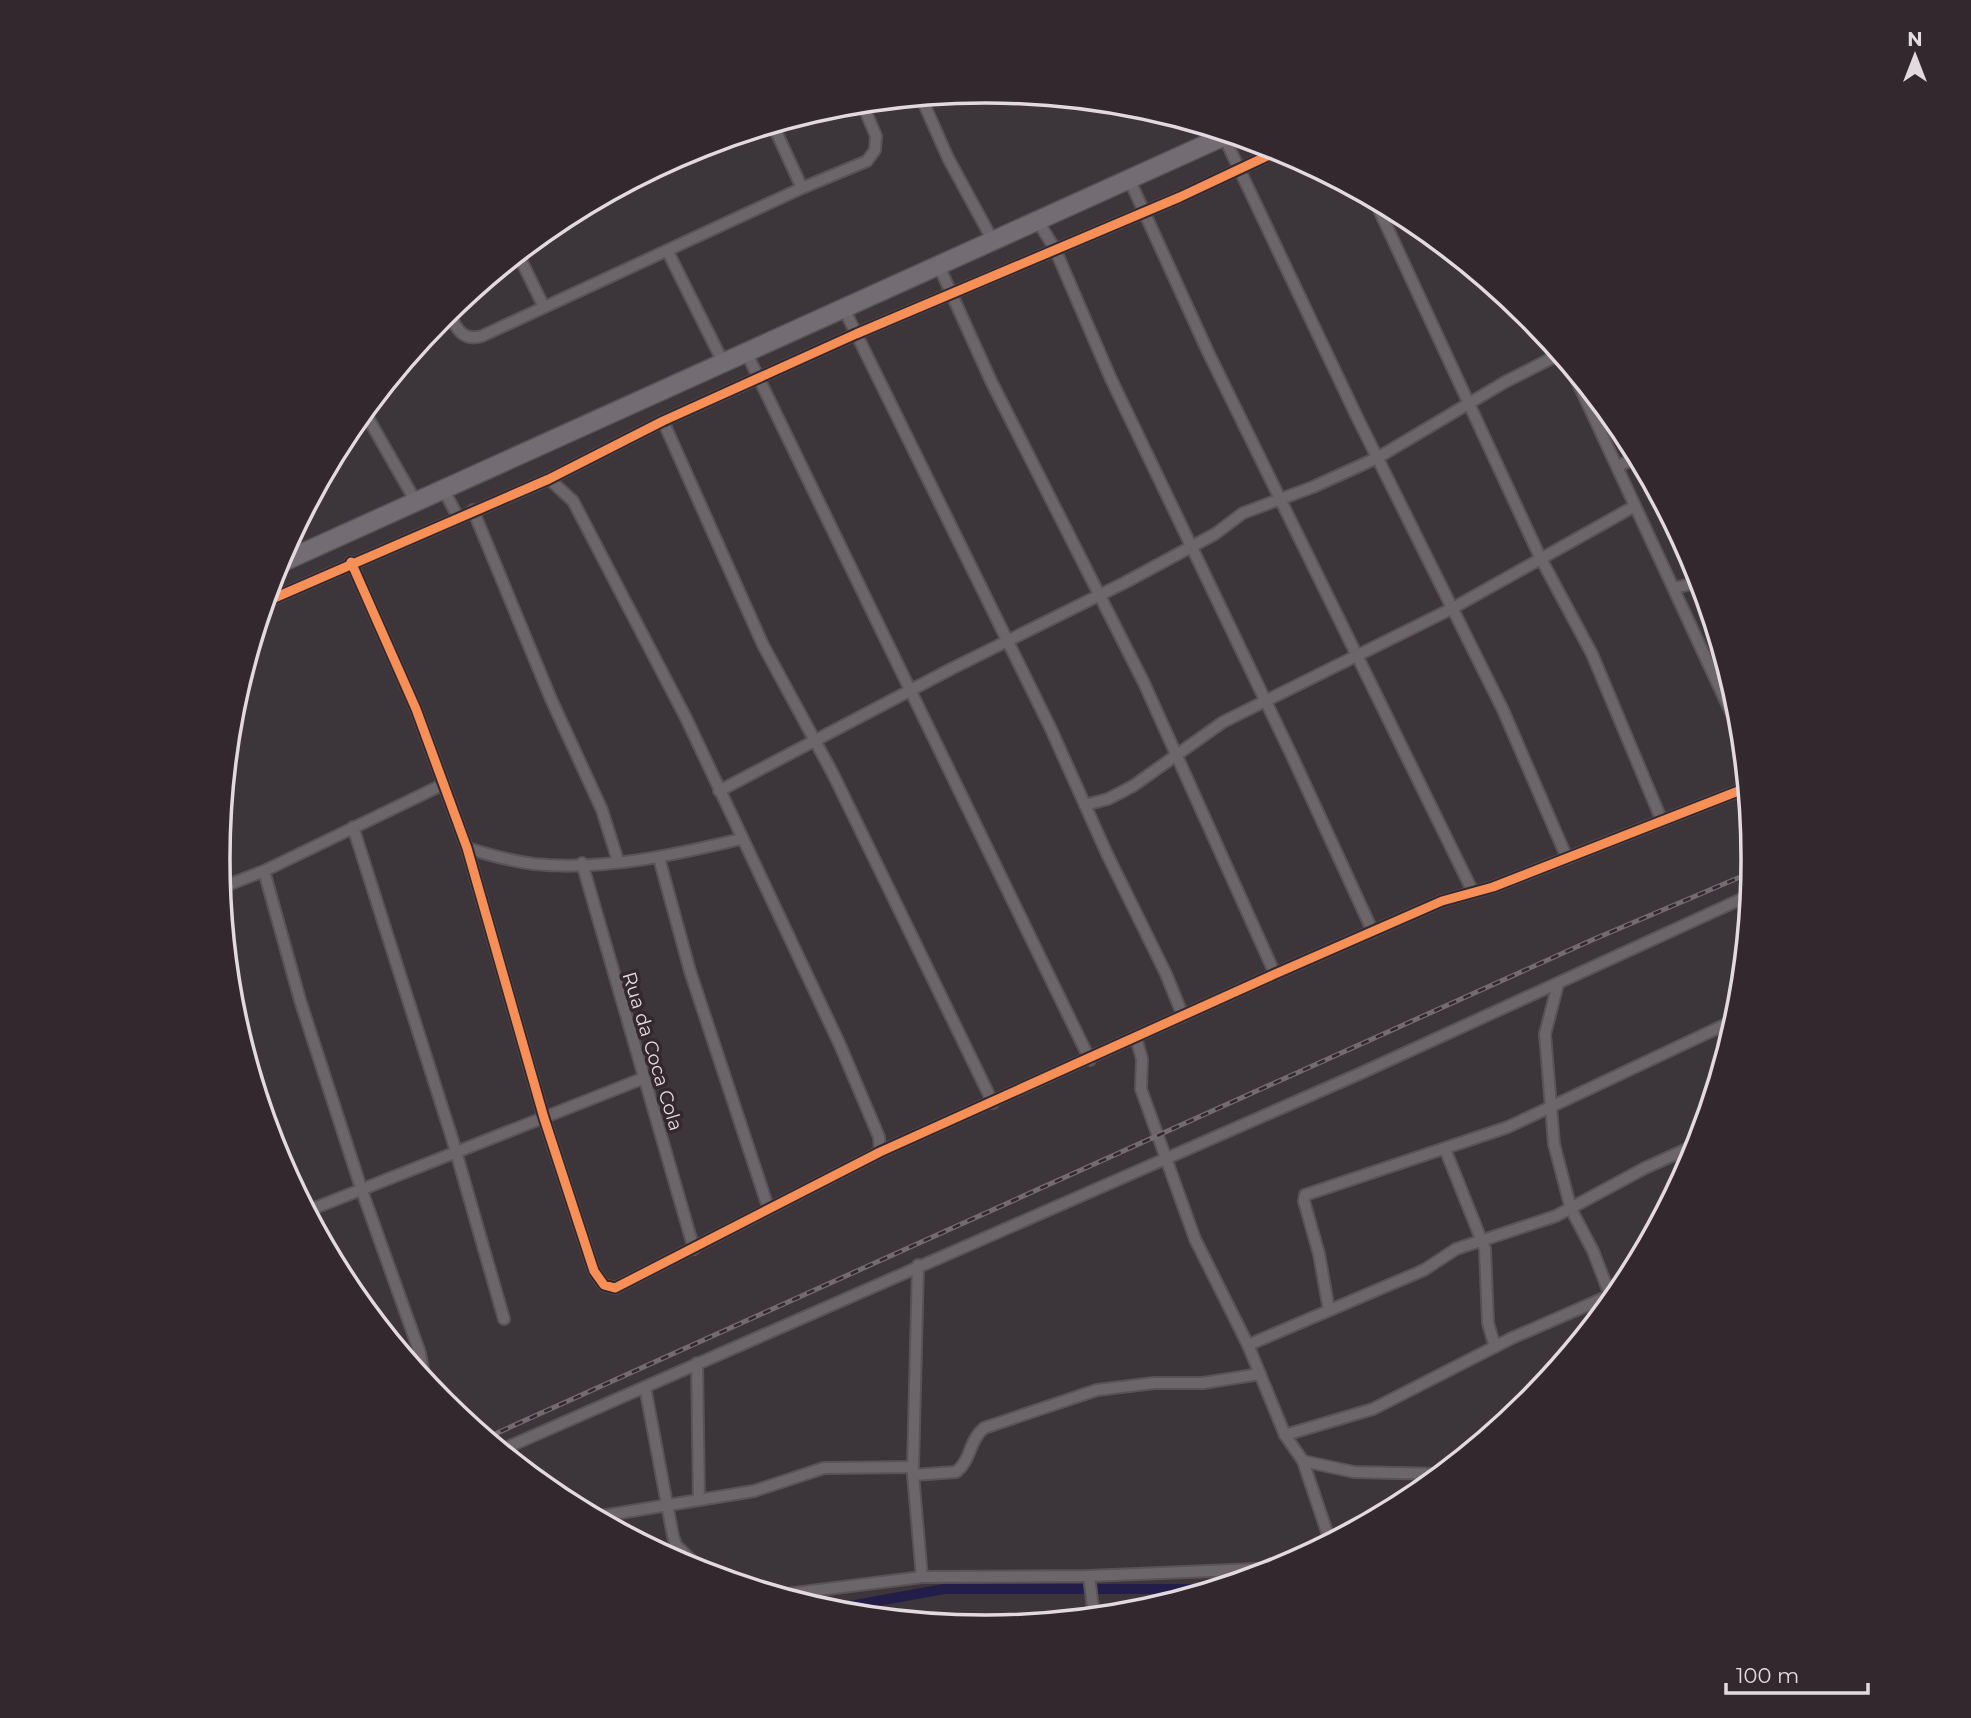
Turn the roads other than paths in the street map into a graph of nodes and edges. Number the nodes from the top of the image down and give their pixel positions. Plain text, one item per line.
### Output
1 (925, 106) edge
2 (866, 113) edge
3 (777, 133) edge
4 (1216, 140) edge
5 (1229, 143) edge
6 (1264, 157) edge
7 (1238, 168) junction
8 (1130, 181) junction
9 (802, 188) junction
10 (1144, 210) junction
11 (1383, 217) edge
12 (1037, 220) junction
13 (992, 239) junction
14 (1055, 249) junction
15 (668, 253) junction
16 (522, 262) edge
17 (938, 264) junction
18 (953, 292) junction
19 (543, 305) junction
20 (842, 307) junction
21 (455, 321) edge
22 (856, 334) junction
23 (746, 352) junction
24 (1552, 359) edge
25 (723, 362) junction
26 (757, 378) junction
27 (1587, 401) edge
28 (1470, 403) junction
29 (370, 421) edge
30 (663, 421) junction
31 (1377, 458) junction
32 (1628, 462) edge
33 (1617, 466) junction
34 (548, 479) junction
35 (443, 489) junction
36 (1281, 498) junction
37 (416, 502) junction
38 (1635, 506) junction
39 (473, 510) junction
40 (458, 517) junction
41 (1192, 547) junction
42 (293, 557) edge
43 (1540, 557) junction
44 (351, 562) junction
45 (1689, 584) edge
46 (1674, 588) junction
47 (1099, 595) junction
48 (277, 597) edge
49 (1453, 608) junction
50 (1007, 641) junction
51 (1359, 656) junction
52 (911, 690) junction
53 (1723, 694) edge
54 (1265, 702) junction
55 (813, 743) junction
56 (1176, 757) junction
57 (444, 784) junction
58 (719, 791) junction
59 (1738, 791) edge
60 (1086, 805) junction
61 (1662, 821) junction
62 (353, 827) junction
63 (741, 839) junction
64 (467, 848) junction
65 (659, 858) junction
66 (1567, 858) junction
67 (618, 861) junction
68 (582, 863) junction
69 (264, 870) junction
70 (231, 884) edge
71 (1473, 892) junction
72 (1740, 899) edge
73 (1373, 932) junction
74 (1275, 974) junction
75 (1558, 984) junction
76 (1183, 1016) junction
77 (1722, 1026) edge
78 (1136, 1038) junction
79 (1090, 1060) junction
80 (644, 1078) junction
81 (993, 1103) junction
82 (1550, 1108) junction
83 (544, 1118) junction
84 (1445, 1149) junction
85 (1683, 1151) edge
86 (880, 1152) junction
87 (457, 1154) junction
88 (1167, 1157) junction
89 (362, 1191) junction
90 (768, 1207) junction
91 (316, 1208) edge
92 (1571, 1209) junction
93 (1482, 1239) junction
94 (694, 1250) junction
95 (918, 1265) junction
96 (1609, 1285) edge
97 (1596, 1304) edge
98 (1329, 1310) junction
99 (504, 1319) dead end
100 (1248, 1345) junction
101 (1494, 1347) junction
102 (422, 1362) edge
103 (697, 1363) junction
104 (1260, 1374) junction
105 (645, 1387) junction
106 (1285, 1435) junction
107 (510, 1446) edge
108 (1303, 1461) junction
109 (913, 1471) junction
110 (1425, 1474) edge
111 (699, 1500) junction
112 (667, 1503) junction
113 (610, 1514) edge
114 (1327, 1533) edge
115 (682, 1551) edge
116 (1244, 1569) edge
117 (1089, 1576) junction
118 (922, 1577) junction
119 (803, 1592) edge
120 (1093, 1607) edge

1 - 13 street
2 - 9 street
3 - 9 street
4 - 8 main road
5 - 7 street
6 - 7 street
7 - 10 street
7 - 31 street
8 - 10 street
8 - 12 main road
9 - 15 street
10 - 14 street
10 - 36 street
11 - 28 street
12 - 13 main road
12 - 14 street
13 - 17 main road
14 - 18 street
14 - 41 street
15 - 19 street
15 - 25 street
16 - 19 street
17 - 18 street
17 - 20 main road
18 - 22 street
18 - 47 street
19 - 21 street
20 - 22 street
20 - 23 main road
22 - 26 street
22 - 50 street
23 - 25 main road
23 - 26 street
24 - 28 street
25 - 35 main road
26 - 30 street
26 - 52 street
27 - 33 street
28 - 31 street
28 - 43 street
29 - 37 street
30 - 34 street
30 - 55 street
31 - 36 street
31 - 49 street
32 - 33 street
33 - 38 street
34 - 39 street
34 - 58 street
35 - 37 main road
35 - 40 street
36 - 41 street
36 - 51 street
37 - 42 main road
38 - 43 street
38 - 46 street
39 - 40 street
39 - 67 street
40 - 44 street
41 - 47 street
41 - 54 street
43 - 49 street
43 - 61 street
44 - 48 street
44 - 57 street
45 - 46 street
46 - 53 street
47 - 50 street
47 - 56 street
49 - 51 street
49 - 66 street
50 - 52 street
50 - 60 street
51 - 54 street
51 - 71 street
52 - 55 street
52 - 79 street
54 - 56 street
54 - 73 street
55 - 58 street
55 - 81 street
56 - 60 street
56 - 74 street
57 - 62 street
57 - 64 street
58 - 63 street
59 - 61 street
60 - 76 street
61 - 66 street
62 - 69 street
62 - 87 street
63 - 65 street
63 - 86 street
64 - 68 street
64 - 83 street
65 - 67 street
65 - 90 street
66 - 71 street
67 - 68 street
68 - 80 street, Rua da Coca Cola
69 - 70 street
69 - 89 street
71 - 73 street
72 - 75 street
73 - 74 street
74 - 76 street
75 - 82 street
75 - 88 street
76 - 78 street
77 - 82 street
78 - 79 street
78 - 88 street
79 - 81 street
80 - 83 street
80 - 94 street, Rua da Coca Cola
81 - 86 street
82 - 84 street
82 - 92 street
83 - 87 street
83 - 94 street
84 - 93 street
84 - 98 street
85 - 92 street
86 - 90 street
87 - 89 street
87 - 99 street
88 - 95 street
88 - 100 street
89 - 91 street
89 - 102 street
90 - 94 street
92 - 93 street
92 - 96 street
93 - 98 street
93 - 101 street
95 - 103 street
95 - 109 street
97 - 101 street
98 - 100 street
100 - 104 street
101 - 106 street
103 - 105 street
103 - 111 street
104 - 106 street
104 - 109 street
105 - 107 street
105 - 112 street
106 - 108 street
108 - 110 street
108 - 114 street
109 - 111 street
109 - 118 street
111 - 112 street
112 - 113 street
112 - 115 street
116 - 117 street
117 - 118 street
117 - 120 street
118 - 119 street

